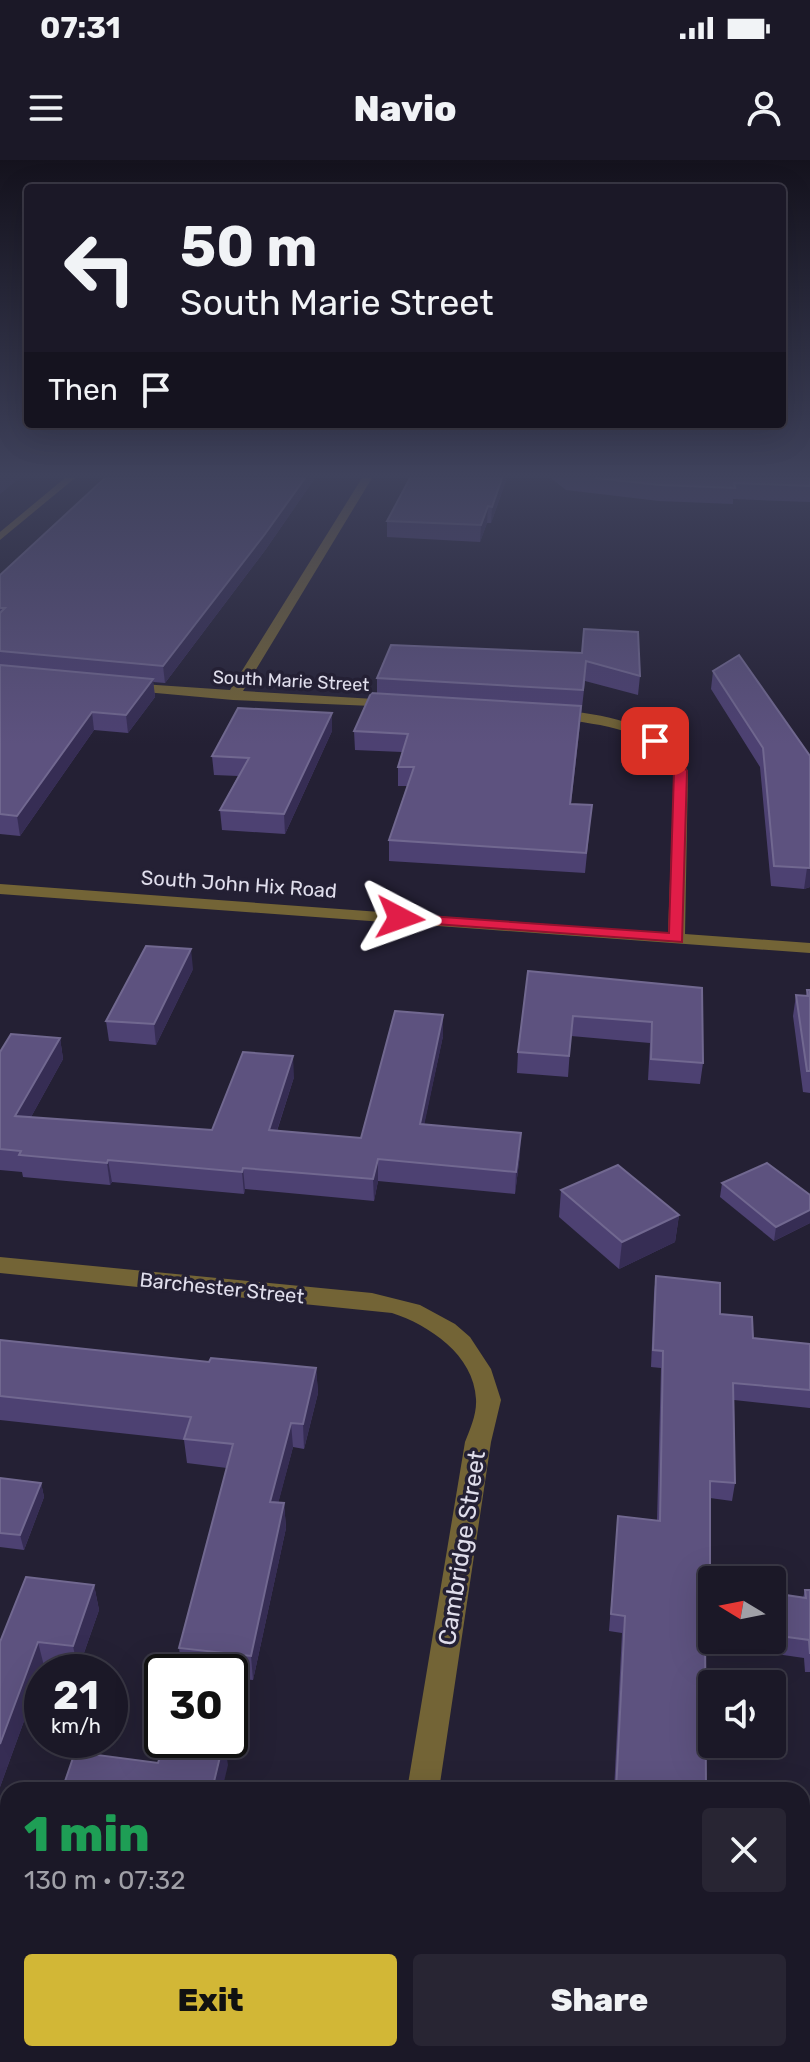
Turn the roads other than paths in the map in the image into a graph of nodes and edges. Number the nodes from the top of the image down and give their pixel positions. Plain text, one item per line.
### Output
1 (312, 567) edge
2 (112, 686) edge
3 (233, 696) junction
4 (405, 705) edge
5 (545, 713) edge
6 (0, 889) edge
7 (676, 939) junction
8 (810, 948) edge
9 (0, 1265) edge
10 (439, 1324) joint
11 (424, 1782) edge

1 - 3 street
2 - 3 street, South Marie Street
3 - 4 street, South Marie Street
5 - 7 street
6 - 7 street, South John Hix Road
7 - 8 street, South John Hix Road
9 - 10 street, Barchester Street
10 - 11 street, Cambridge Street

